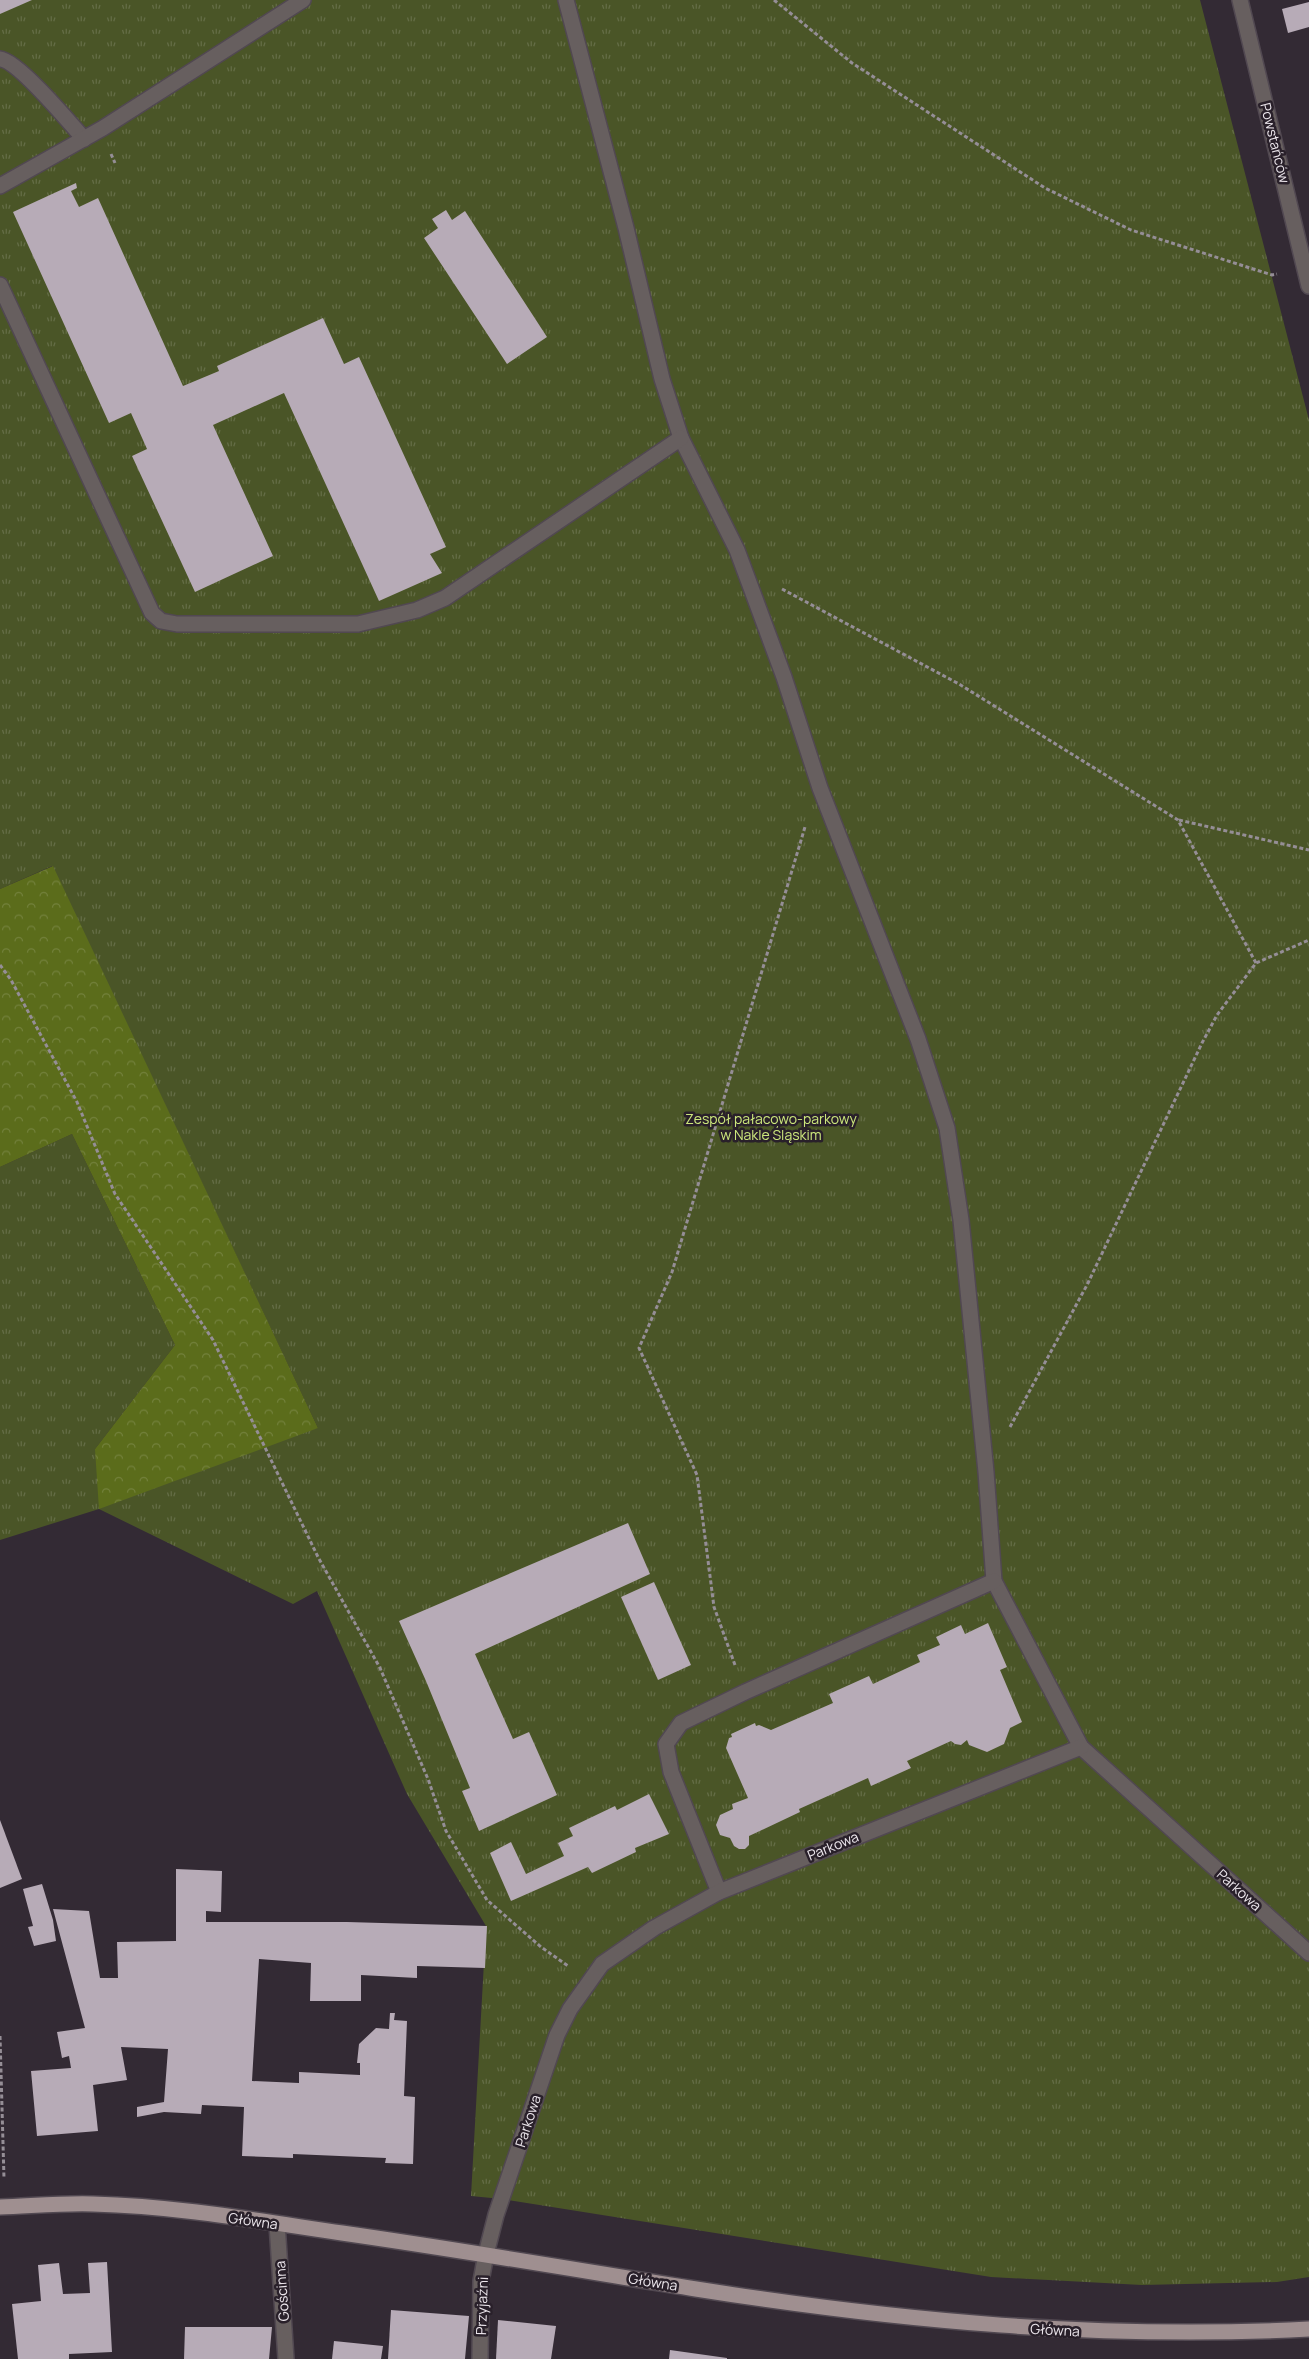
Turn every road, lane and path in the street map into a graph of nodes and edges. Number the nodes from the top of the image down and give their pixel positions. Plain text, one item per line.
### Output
1 (303, 0) edge
2 (566, 0) edge
3 (774, 0) edge
4 (1240, 0) edge
5 (0, 59) edge
6 (84, 139) junction
7 (0, 186) edge
8 (1305, 267) junction
9 (0, 285) edge
10 (1309, 286) edge
11 (681, 438) junction
12 (744, 569) junction
13 (1178, 820) junction
14 (799, 844) dead end
15 (1309, 850) edge
16 (1309, 940) edge
17 (1256, 963) junction
18 (0, 965) edge
19 (1009, 1430) dead end
20 (994, 1581) junction
21 (745, 1692) junction
22 (1081, 1747) junction
23 (719, 1892) junction
24 (1309, 1953) edge
25 (589, 1982) junction
26 (0, 2036) edge
27 (3, 2207) edge
28 (277, 2224) junction
29 (486, 2254) junction
30 (1309, 2329) edge
31 (286, 2359) edge
32 (480, 2359) edge

1 - 6 street
2 - 11 street
3 - 8 path
4 - 8 street, Powstańców
5 - 6 street
6 - 7 street
8 - 10 street, Powstańców
9 - 11 street
11 - 12 street
12 - 13 path
12 - 20 street
13 - 15 path
13 - 17 path
14 - 21 path
16 - 17 path
17 - 19 path
18 - 25 path
20 - 21 street
20 - 22 street
21 - 23 street
22 - 23 street, Parkowa
22 - 24 street, Parkowa
23 - 25 street, Parkowa
25 - 29 street, Parkowa
26 - 27 path
27 - 28 main road, Główna
28 - 29 main road, Główna
28 - 31 street, Gościnna
29 - 30 main road, Główna
29 - 32 street, Przyjaźni

